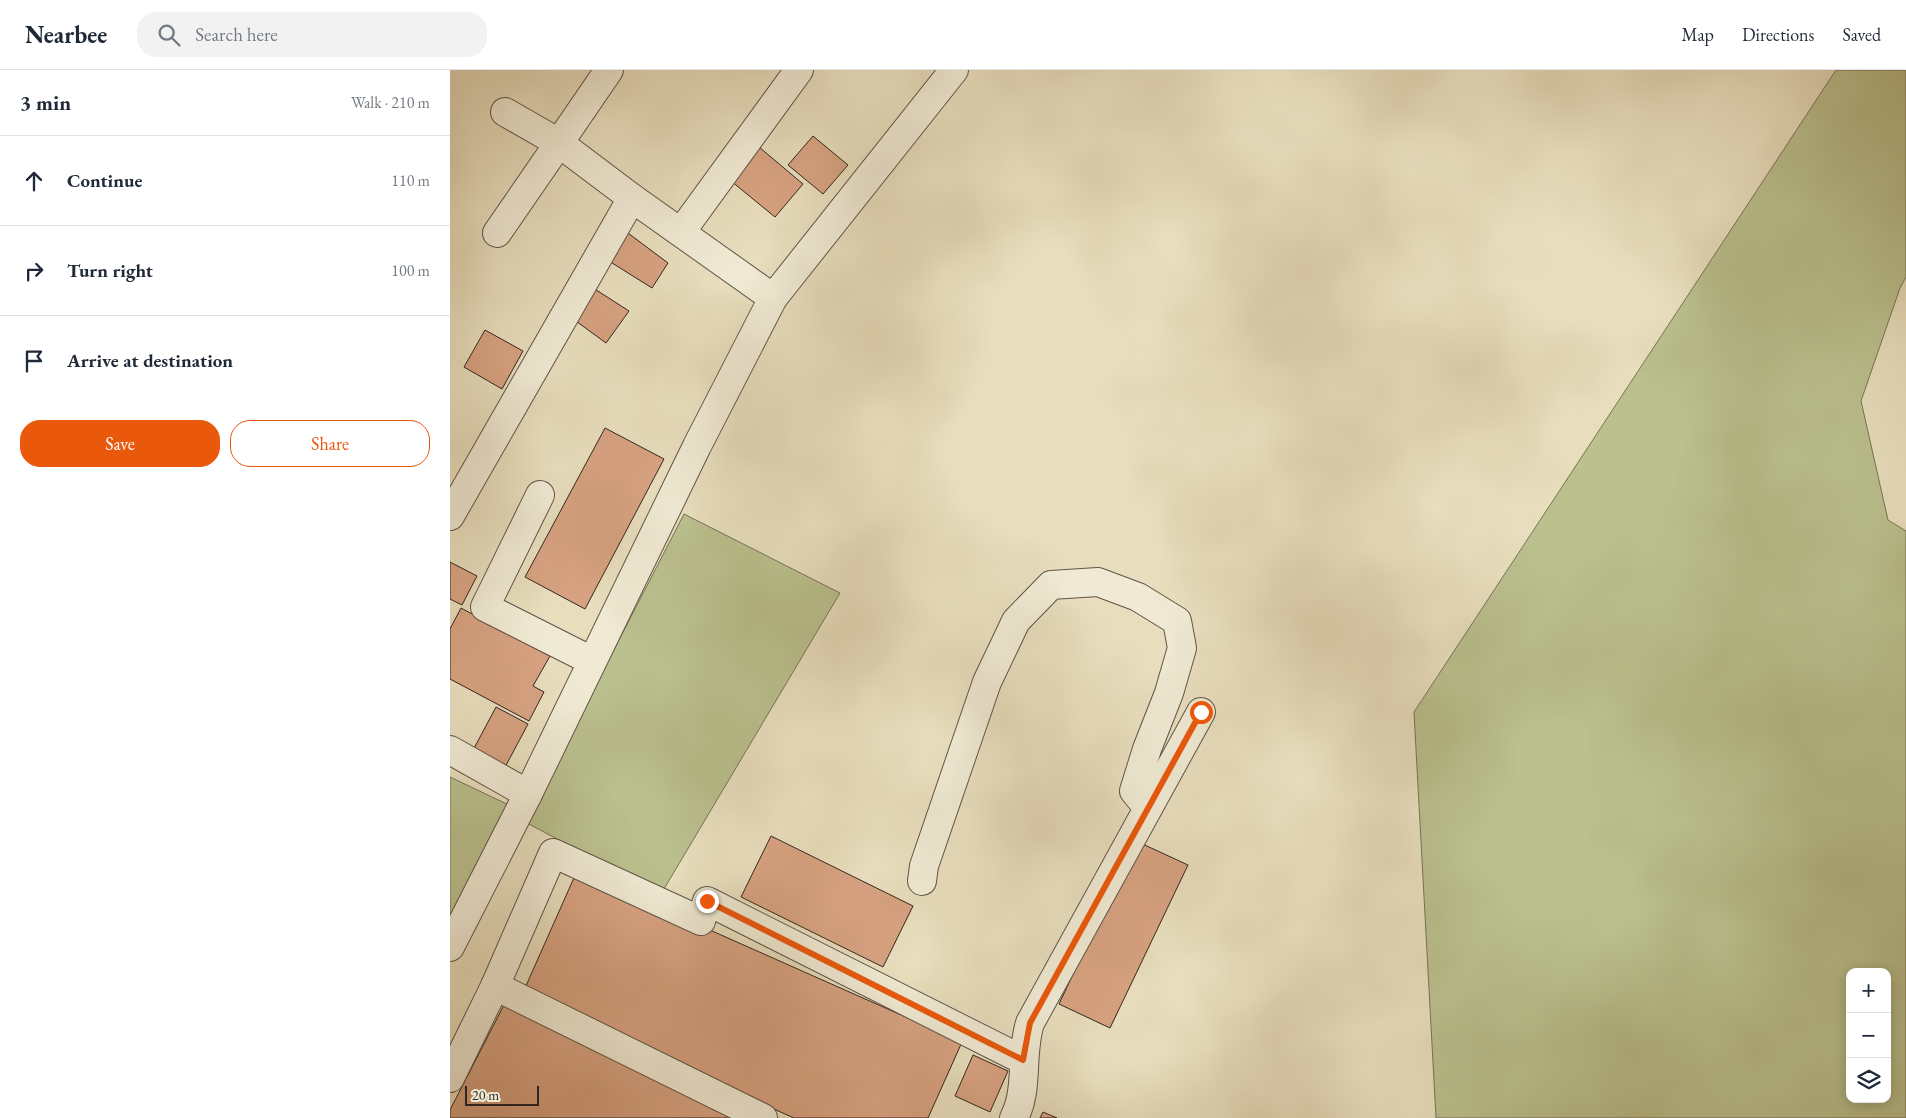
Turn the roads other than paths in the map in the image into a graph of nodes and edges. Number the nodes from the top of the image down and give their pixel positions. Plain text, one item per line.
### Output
1 (609, 70) edge
2 (799, 70) edge
3 (954, 70) edge
4 (505, 112) dead end
5 (559, 143) junction
6 (632, 198) junction
7 (681, 232) junction
8 (497, 233) dead end
9 (773, 298) junction
10 (540, 495) dead end
11 (450, 516) edge
12 (592, 661) junction
13 (1201, 712) dead end
14 (450, 750) edge
15 (528, 794) junction
16 (1148, 808) junction
17 (922, 881) dead end
18 (450, 947) edge
19 (495, 986) junction
20 (1023, 1060) junction
21 (450, 1078) edge
22 (762, 1118) edge
23 (1014, 1118) edge

1 - 5 street
2 - 7 street
3 - 9 street
4 - 5 street
5 - 6 street
5 - 8 street
6 - 7 street
6 - 11 street
7 - 9 street
9 - 12 street
10 - 12 street
12 - 15 street
13 - 16 street
14 - 15 street
15 - 18 street
16 - 17 street
16 - 20 street
19 - 20 street
19 - 21 street
19 - 22 street
20 - 23 street

